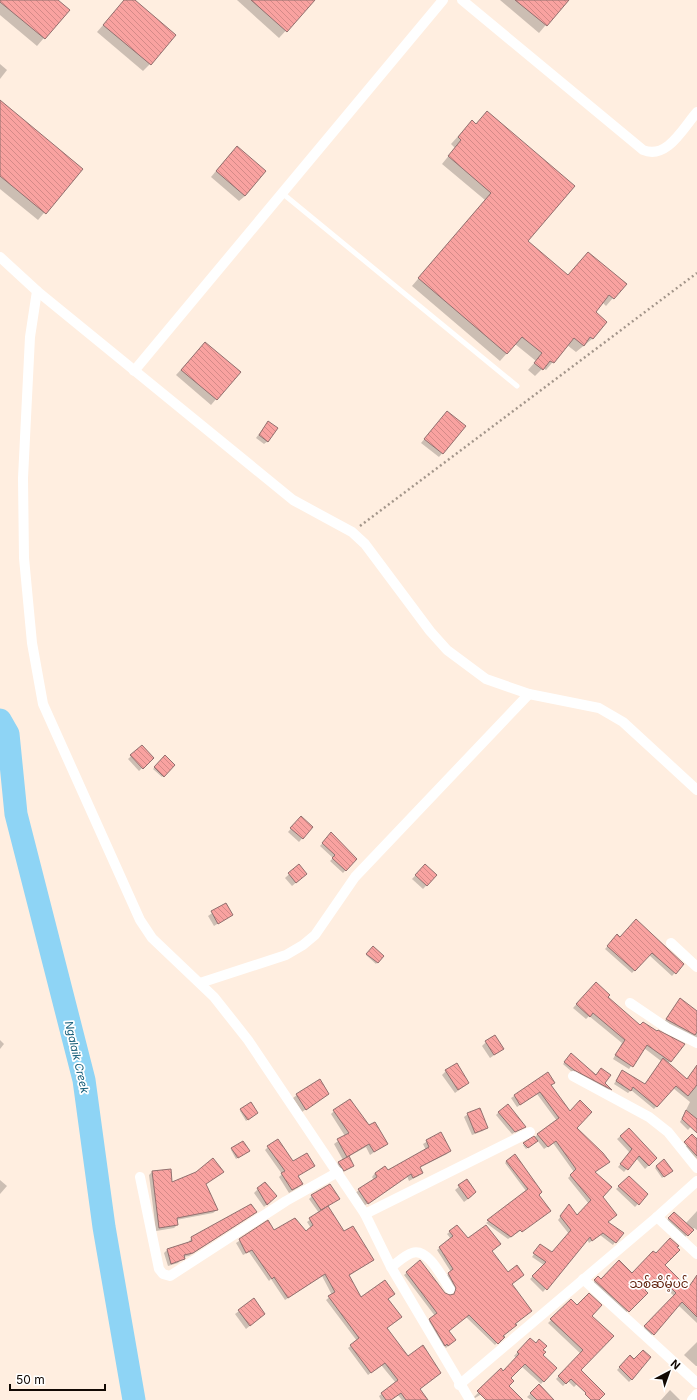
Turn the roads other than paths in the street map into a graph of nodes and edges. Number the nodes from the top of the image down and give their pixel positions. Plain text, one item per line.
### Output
1 (443, 0) edge
2 (462, 0) edge
3 (697, 112) edge
4 (282, 193) junction
5 (0, 257) edge
6 (37, 291) junction
7 (134, 371) junction
8 (517, 386) dead end
9 (529, 694) junction
10 (697, 790) edge
11 (671, 943) dead end
12 (697, 967) edge
13 (200, 983) junction
14 (630, 1003) dead end
15 (697, 1043) edge
16 (573, 1076) dead end
17 (530, 1132) dead end
18 (697, 1168) edge
19 (338, 1172) junction
20 (140, 1176) dead end
21 (697, 1181) edge
22 (365, 1214) junction
23 (657, 1217) junction
24 (697, 1254) edge
25 (391, 1267) junction
26 (583, 1279) junction
27 (450, 1289) dead end
28 (697, 1382) edge
29 (459, 1385) junction
30 (697, 1394) edge
31 (470, 1400) edge
32 (692, 1400) edge

1 - 4 street
2 - 3 street
4 - 7 street
4 - 8 lane
5 - 6 street
6 - 7 street
6 - 13 street
7 - 9 street
9 - 10 street
9 - 13 street
11 - 12 street
13 - 19 street
14 - 15 street
16 - 18 street
17 - 22 street
19 - 20 street
19 - 22 street
21 - 23 street
22 - 25 street
23 - 24 street
23 - 26 street
25 - 27 street
25 - 29 street
26 - 28 street
26 - 29 street
29 - 31 street
30 - 32 street

